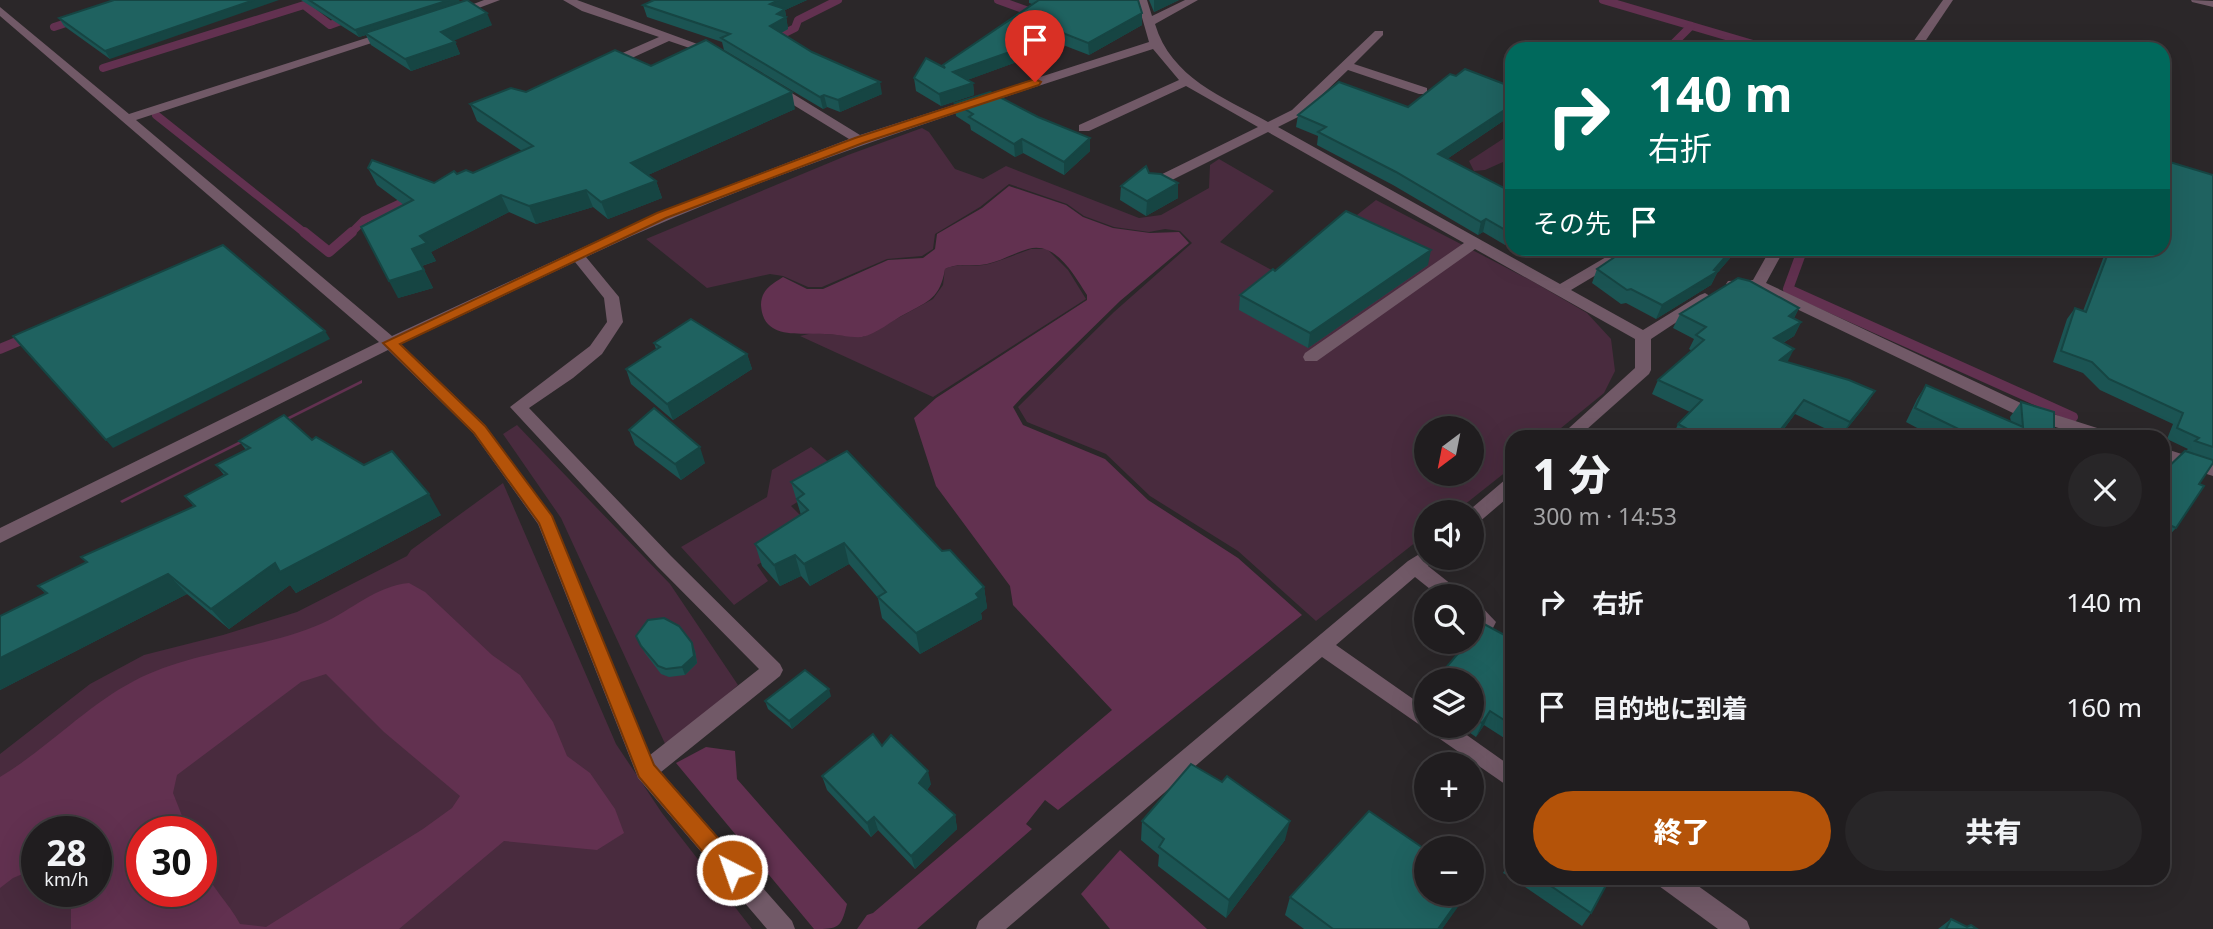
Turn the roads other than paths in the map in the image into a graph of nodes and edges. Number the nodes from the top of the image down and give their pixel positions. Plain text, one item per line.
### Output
1 (495, 0) edge
2 (568, 0) edge
3 (1142, 0) edge
4 (1193, 0) edge
5 (1948, 0) edge
6 (2196, 0) edge
7 (2213, 4) edge
8 (0, 10) edge
9 (443, 17) edge
10 (1150, 22) junction
11 (403, 29) edge
12 (1379, 33) dead end
13 (669, 37) junction
14 (1919, 42) edge
15 (1155, 44) junction
16 (729, 60) edge
17 (1346, 65) junction
18 (593, 71) edge
19 (1186, 81) junction
20 (765, 82) edge
21 (1423, 91) edge
22 (129, 118) junction
23 (1268, 127) junction
24 (1084, 128) dead end
25 (859, 140) junction
26 (1155, 183) edge
27 (1474, 243) junction
28 (578, 255) junction
29 (1618, 256) edge
30 (1774, 256) edge
31 (1758, 285) junction
32 (1560, 290) junction
33 (1643, 337) junction
34 (390, 343) junction
35 (1311, 357) dead end
36 (1575, 430) edge
37 (2085, 430) edge
38 (2170, 456) edge
39 (2213, 470) edge
40 (1505, 490) edge
41 (1484, 508) edge
42 (0, 536) edge
43 (1414, 568) edge
44 (1429, 570) edge
45 (1442, 584) edge
46 (1322, 646) junction
47 (1414, 711) edge
48 (1454, 738) edge
49 (646, 771) junction
50 (1505, 774) edge
51 (1677, 885) edge
52 (783, 929) edge
53 (988, 929) edge
54 (1738, 929) edge

1 - 9 street
2 - 13 street
3 - 10 street
4 - 10 street
5 - 14 street
6 - 7 street
8 - 22 street
10 - 15 street
11 - 22 street
12 - 17 street
13 - 16 street
13 - 18 street
15 - 19 street
15 - 25 street
17 - 21 street
17 - 23 street
19 - 23 street
19 - 24 street
20 - 25 street
22 - 34 street
23 - 26 street
23 - 27 street
25 - 28 street
27 - 32 street
27 - 35 street
28 - 34 street
28 - 49 street
29 - 32 street
30 - 31 street
31 - 33 street
31 - 37 street
32 - 33 street
33 - 36 street
34 - 42 street
34 - 49 street
38 - 39 street
40 - 41 street
43 - 46 street
44 - 45 street
46 - 47 street
46 - 53 street
48 - 50 street
49 - 52 street
51 - 54 street

